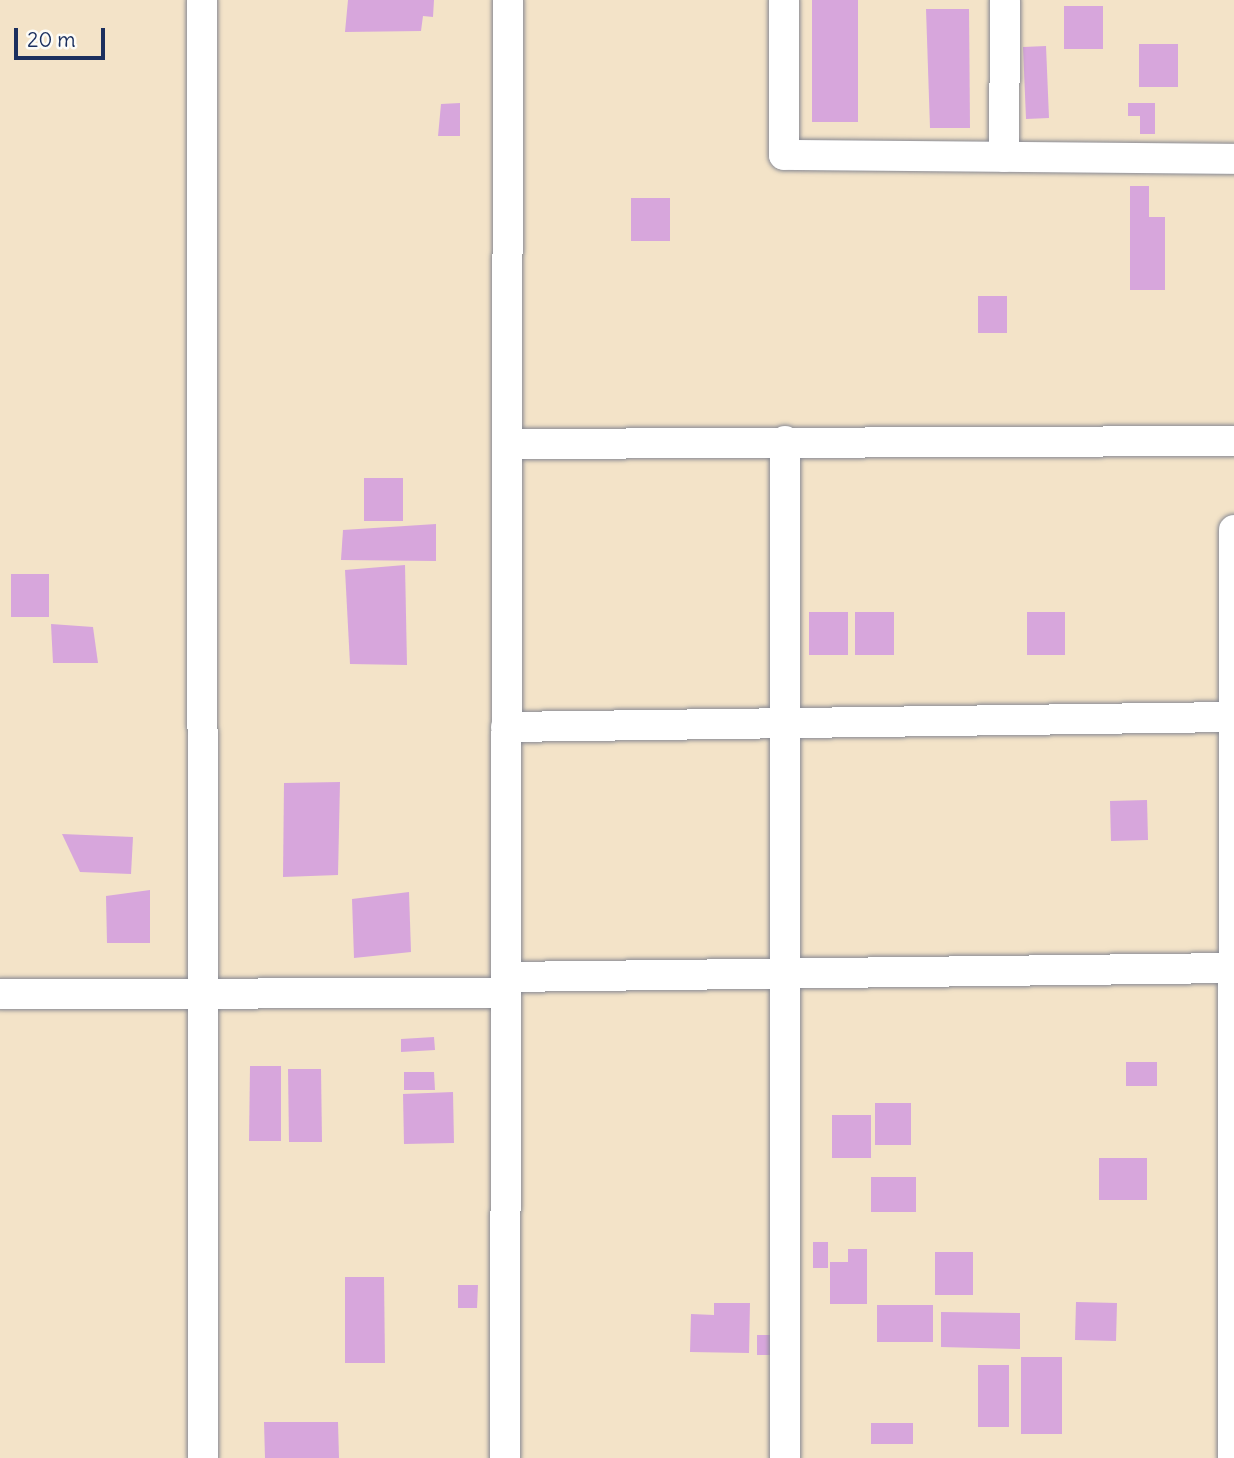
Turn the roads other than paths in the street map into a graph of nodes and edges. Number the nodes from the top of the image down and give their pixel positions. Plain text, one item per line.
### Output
1 (202, 0) edge
2 (508, 0) edge
3 (784, 0) edge
4 (1005, 0) edge
5 (1004, 157) junction
6 (1234, 159) edge
7 (785, 441) junction
8 (1234, 441) edge
9 (507, 444) junction
10 (1234, 530) edge
11 (1234, 717) edge
12 (785, 724) junction
13 (506, 727) junction
14 (1234, 968) edge
15 (785, 971) junction
16 (506, 985) junction
17 (203, 993) junction
18 (0, 994) edge
19 (203, 1458) edge
20 (505, 1458) edge
21 (785, 1458) edge
22 (1233, 1458) edge

1 - 17 street
2 - 9 street
3 - 5 street
4 - 5 street
5 - 6 street
7 - 8 street
7 - 9 street
7 - 12 street
9 - 13 street
10 - 11 street
11 - 12 street
11 - 14 street
12 - 13 street
12 - 15 street
13 - 16 street
14 - 15 street
14 - 22 street
15 - 16 street
15 - 21 street
16 - 17 street
16 - 20 street
17 - 18 street
17 - 19 street

